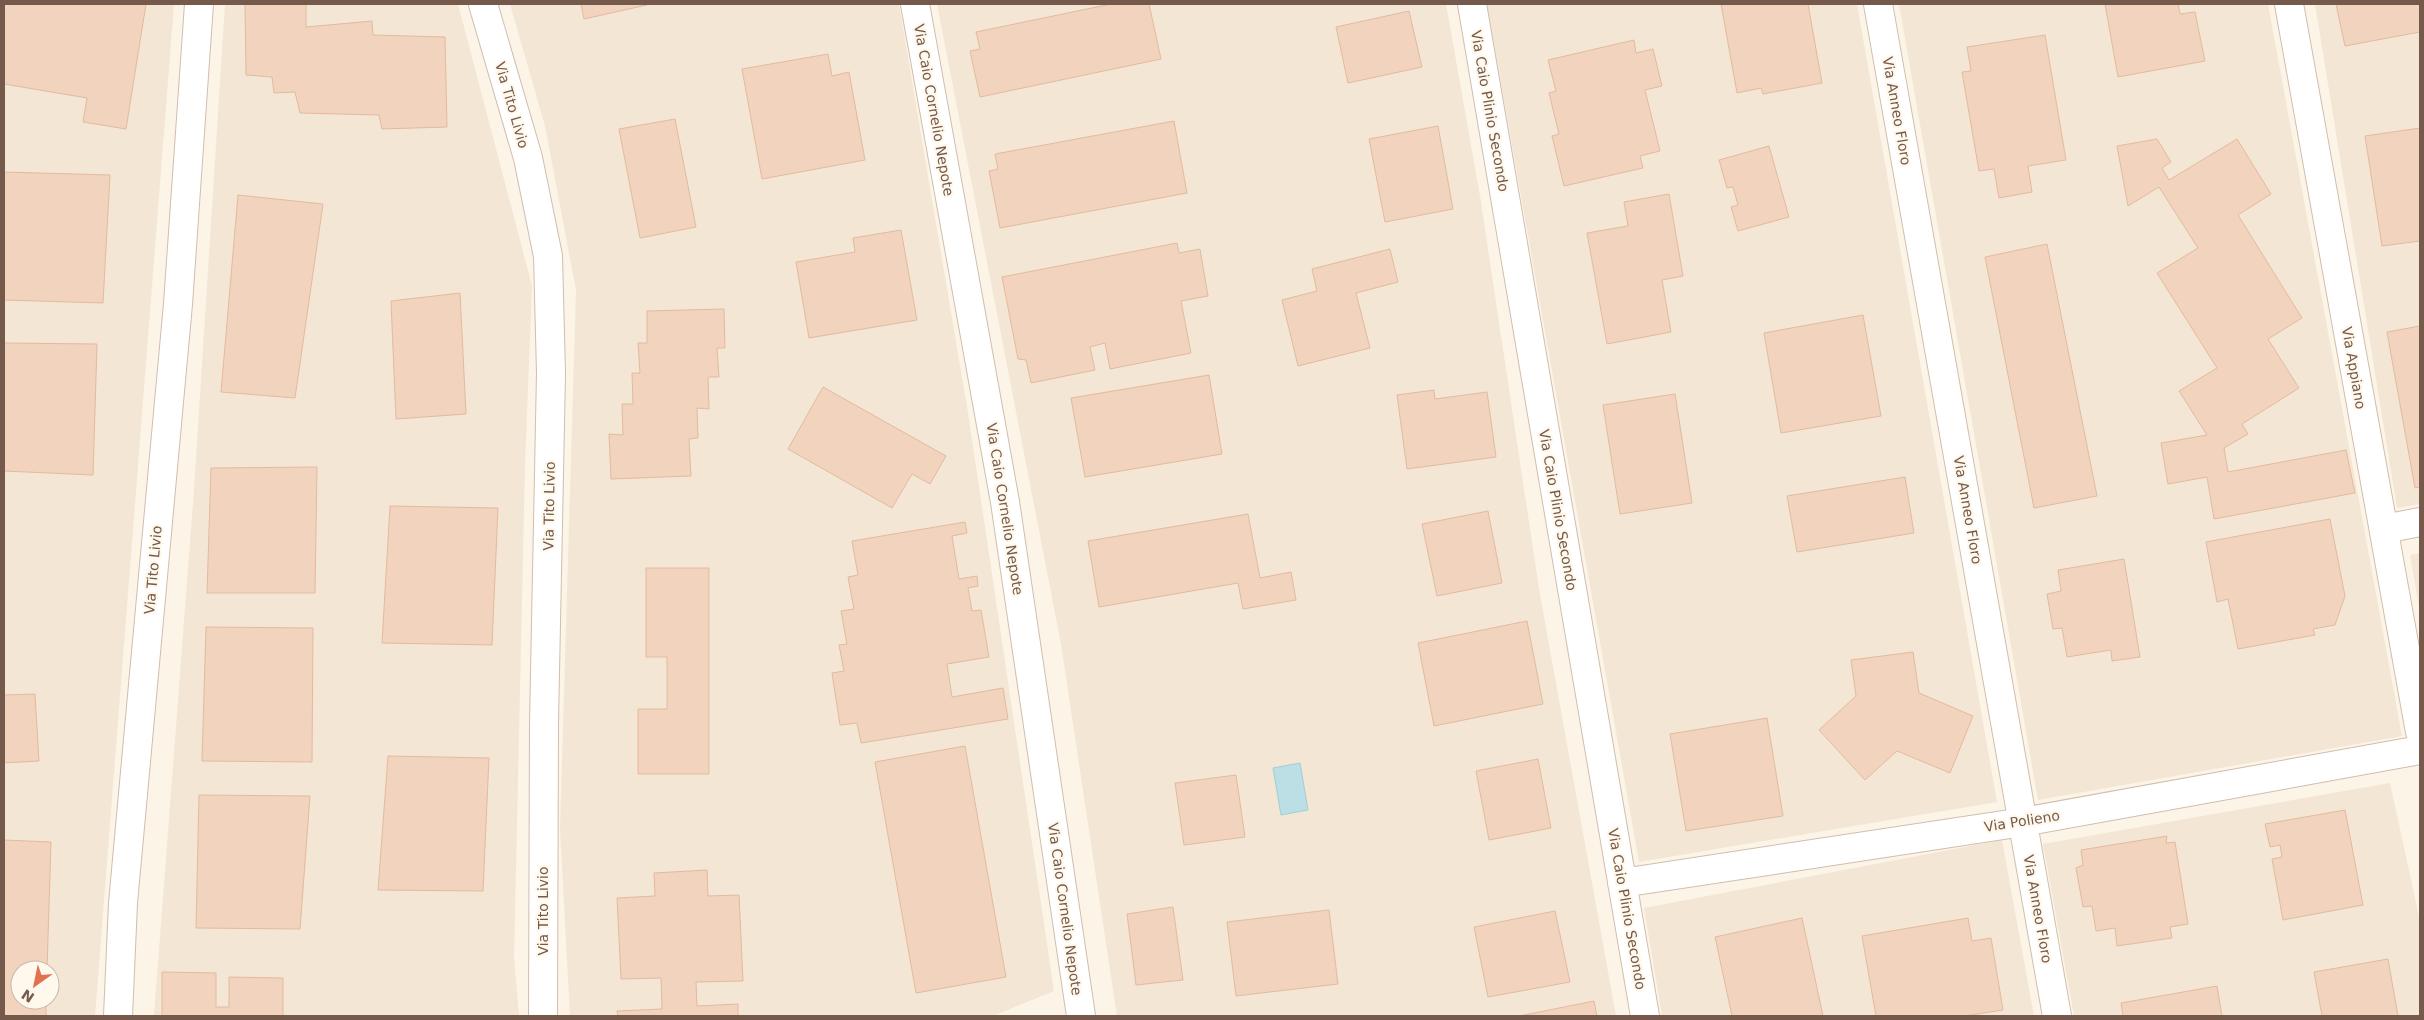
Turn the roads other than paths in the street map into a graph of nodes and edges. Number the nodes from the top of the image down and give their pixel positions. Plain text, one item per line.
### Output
1 (199, 4) edge
2 (482, 4) edge
3 (915, 4) edge
4 (1472, 4) edge
5 (1878, 4) edge
6 (2289, 4) edge
7 (2420, 522) edge
8 (2384, 529) junction
9 (2420, 732) edge
10 (2420, 750) edge
11 (2023, 822) junction
12 (1622, 883) junction
13 (118, 1016) edge
14 (543, 1016) edge
15 (1081, 1016) edge
16 (1645, 1016) edge
17 (2057, 1016) edge

1 - 13 street, Via Tito Livio
2 - 14 street, Via Tito Livio
3 - 15 street, Via Caio Cornelio Nepote
4 - 12 street, Via Caio Plinio Secondo
5 - 11 street, Via Anneo Floro
6 - 8 street, Via Appiano
7 - 8 street
8 - 9 street, Via Appiano
10 - 11 street, Via Polieno
11 - 12 street, Via Polieno
11 - 17 street, Via Anneo Floro
12 - 16 street, Via Caio Plinio Secondo

